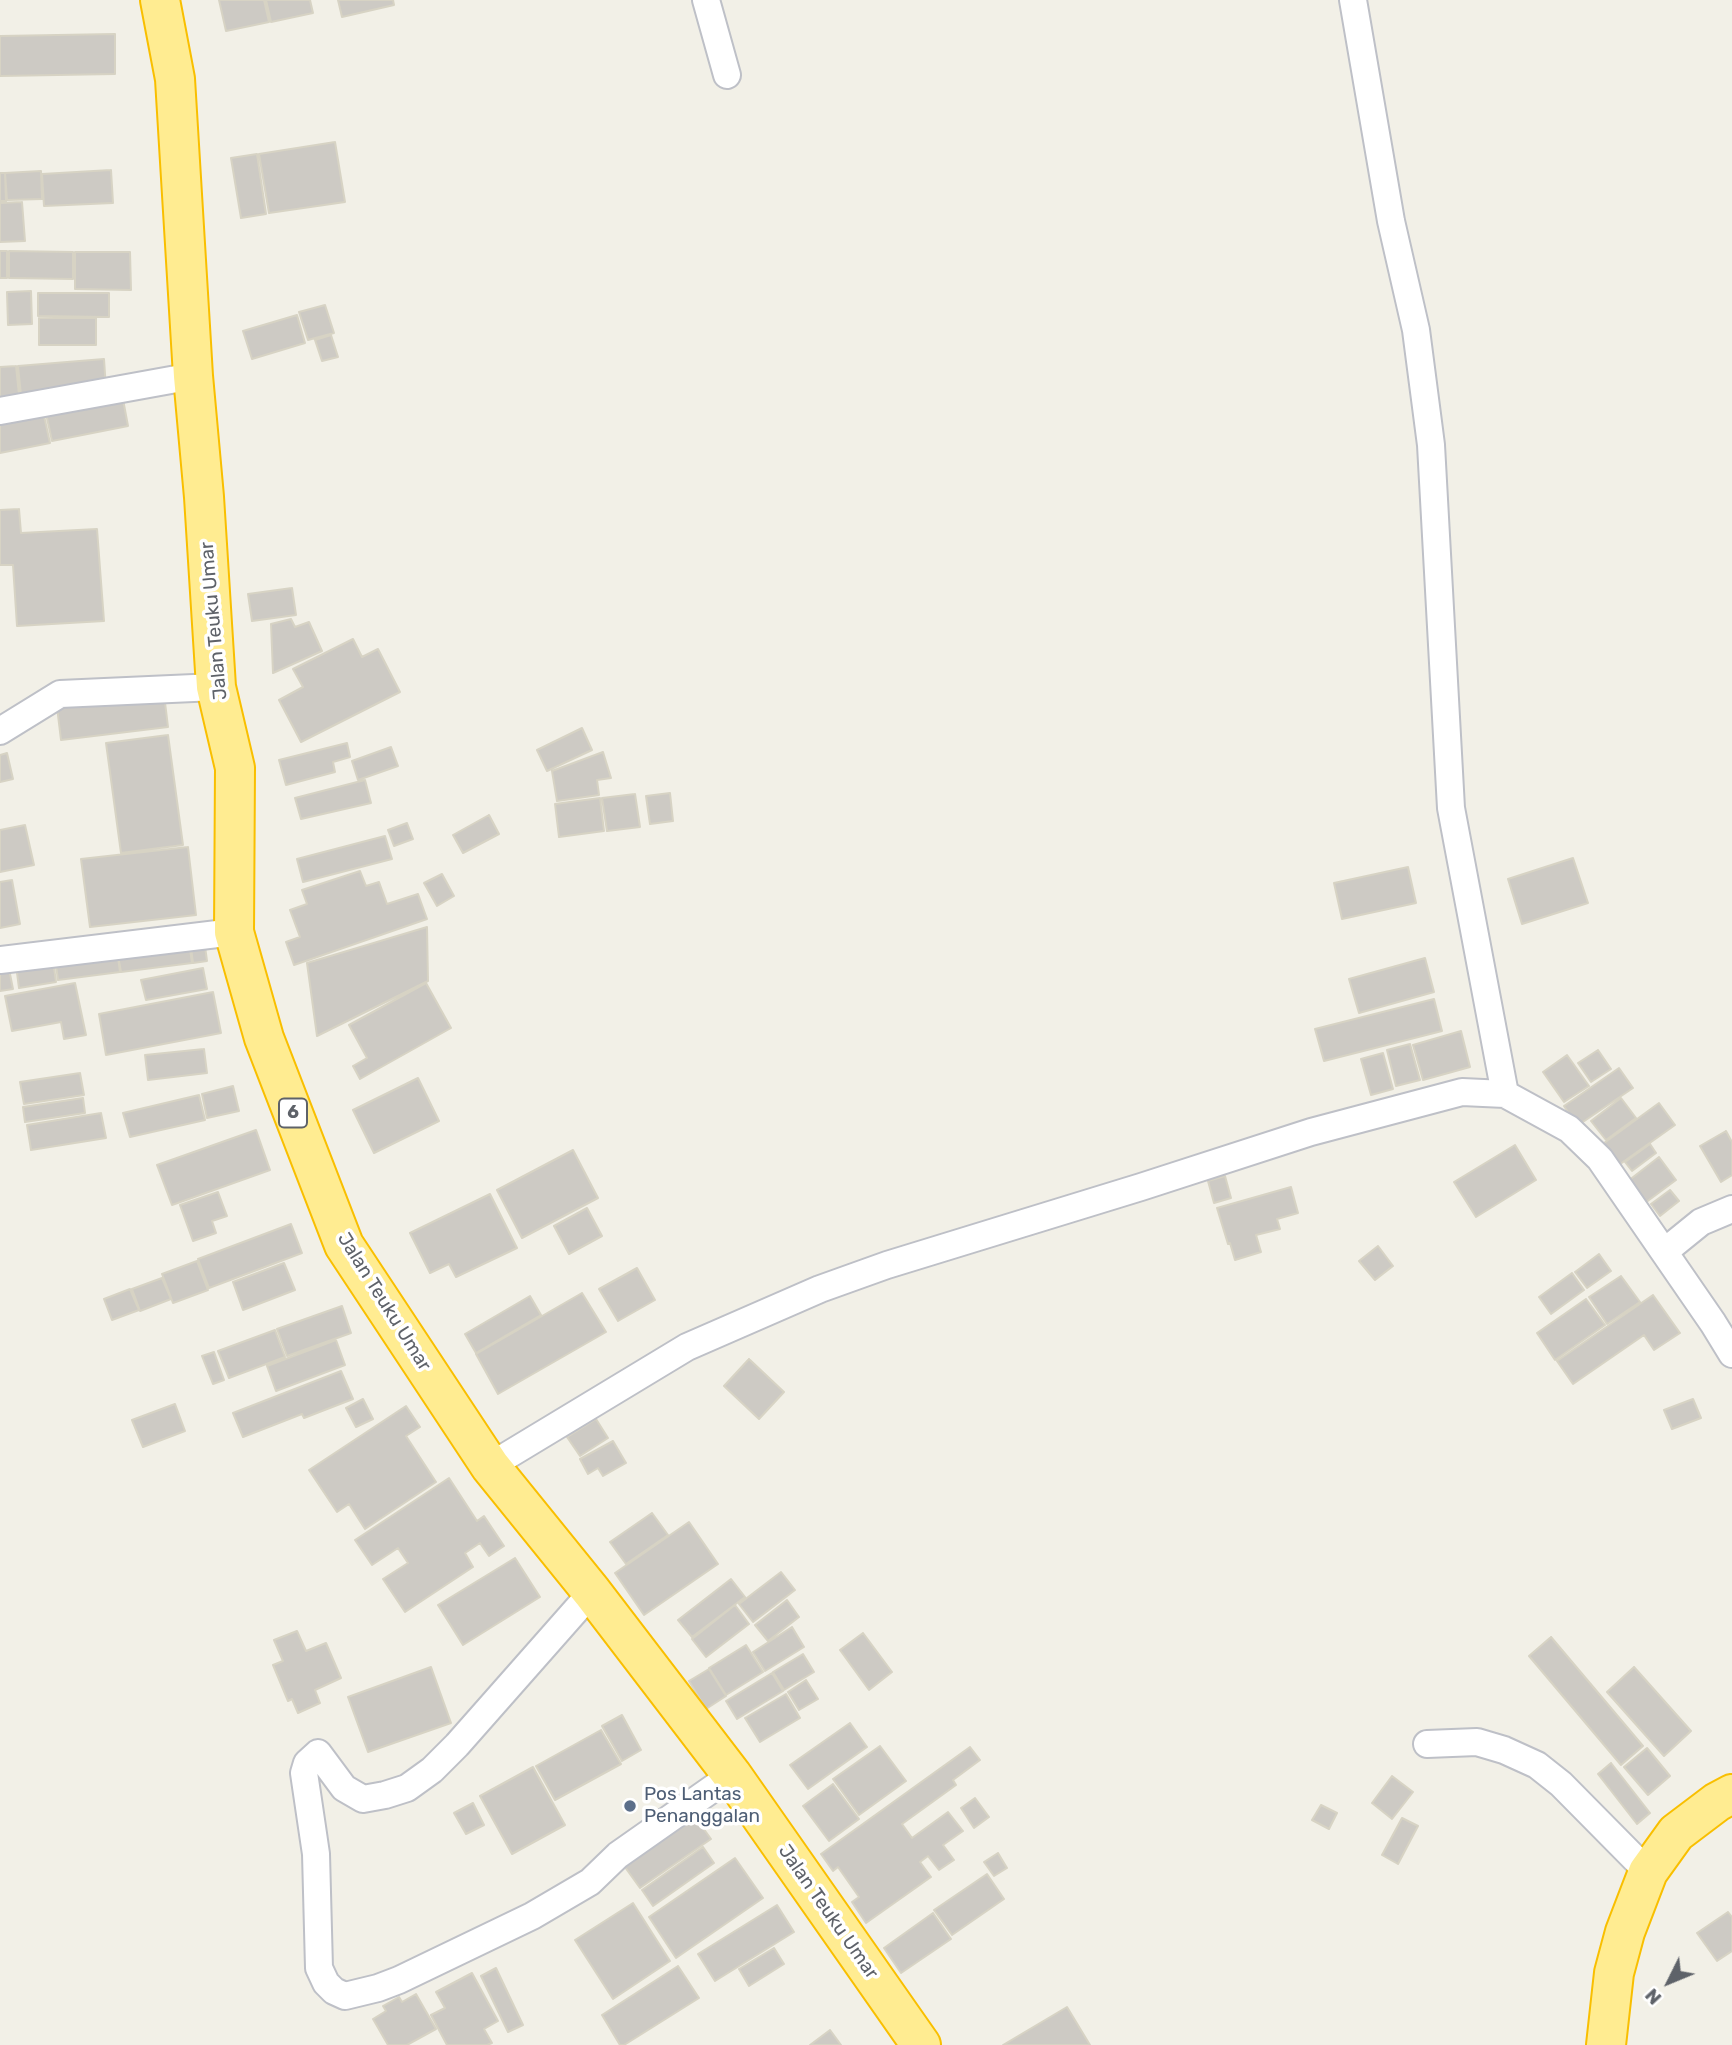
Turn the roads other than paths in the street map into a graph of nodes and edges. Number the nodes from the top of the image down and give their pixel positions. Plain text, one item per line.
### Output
1 (160, 0) edge
2 (706, 0) edge
3 (1353, 0) edge
4 (727, 75) dead end
5 (193, 376) junction
6 (0, 411) edge
7 (216, 687) junction
8 (0, 731) edge
9 (234, 932) junction
10 (0, 960) edge
11 (1505, 1094) junction
12 (1732, 1209) edge
13 (1664, 1252) junction
14 (1732, 1354) edge
15 (490, 1466) junction
16 (592, 1592) junction
17 (1427, 1744) dead end
18 (732, 1775) junction
19 (1732, 1794) edge
20 (1648, 1872) junction
21 (921, 2045) edge
22 (1606, 2045) edge

1 - 5 highway, Jalan Teuku Umar / 6
2 - 4 street
3 - 11 street
5 - 6 street
5 - 7 highway, Jalan Teuku Umar / 6
7 - 8 street
7 - 9 highway, Jalan Teuku Umar / 6
9 - 10 street
9 - 15 highway, Jalan Teuku Umar / 6
11 - 13 street
11 - 15 street
12 - 13 street
13 - 14 street
15 - 16 highway, Jalan Teuku Umar / 6
16 - 18 highway, Jalan Teuku Umar / 6
16 - 18 street
17 - 20 street
18 - 21 highway, Jalan Teuku Umar / 6
19 - 20 highway
20 - 22 highway

